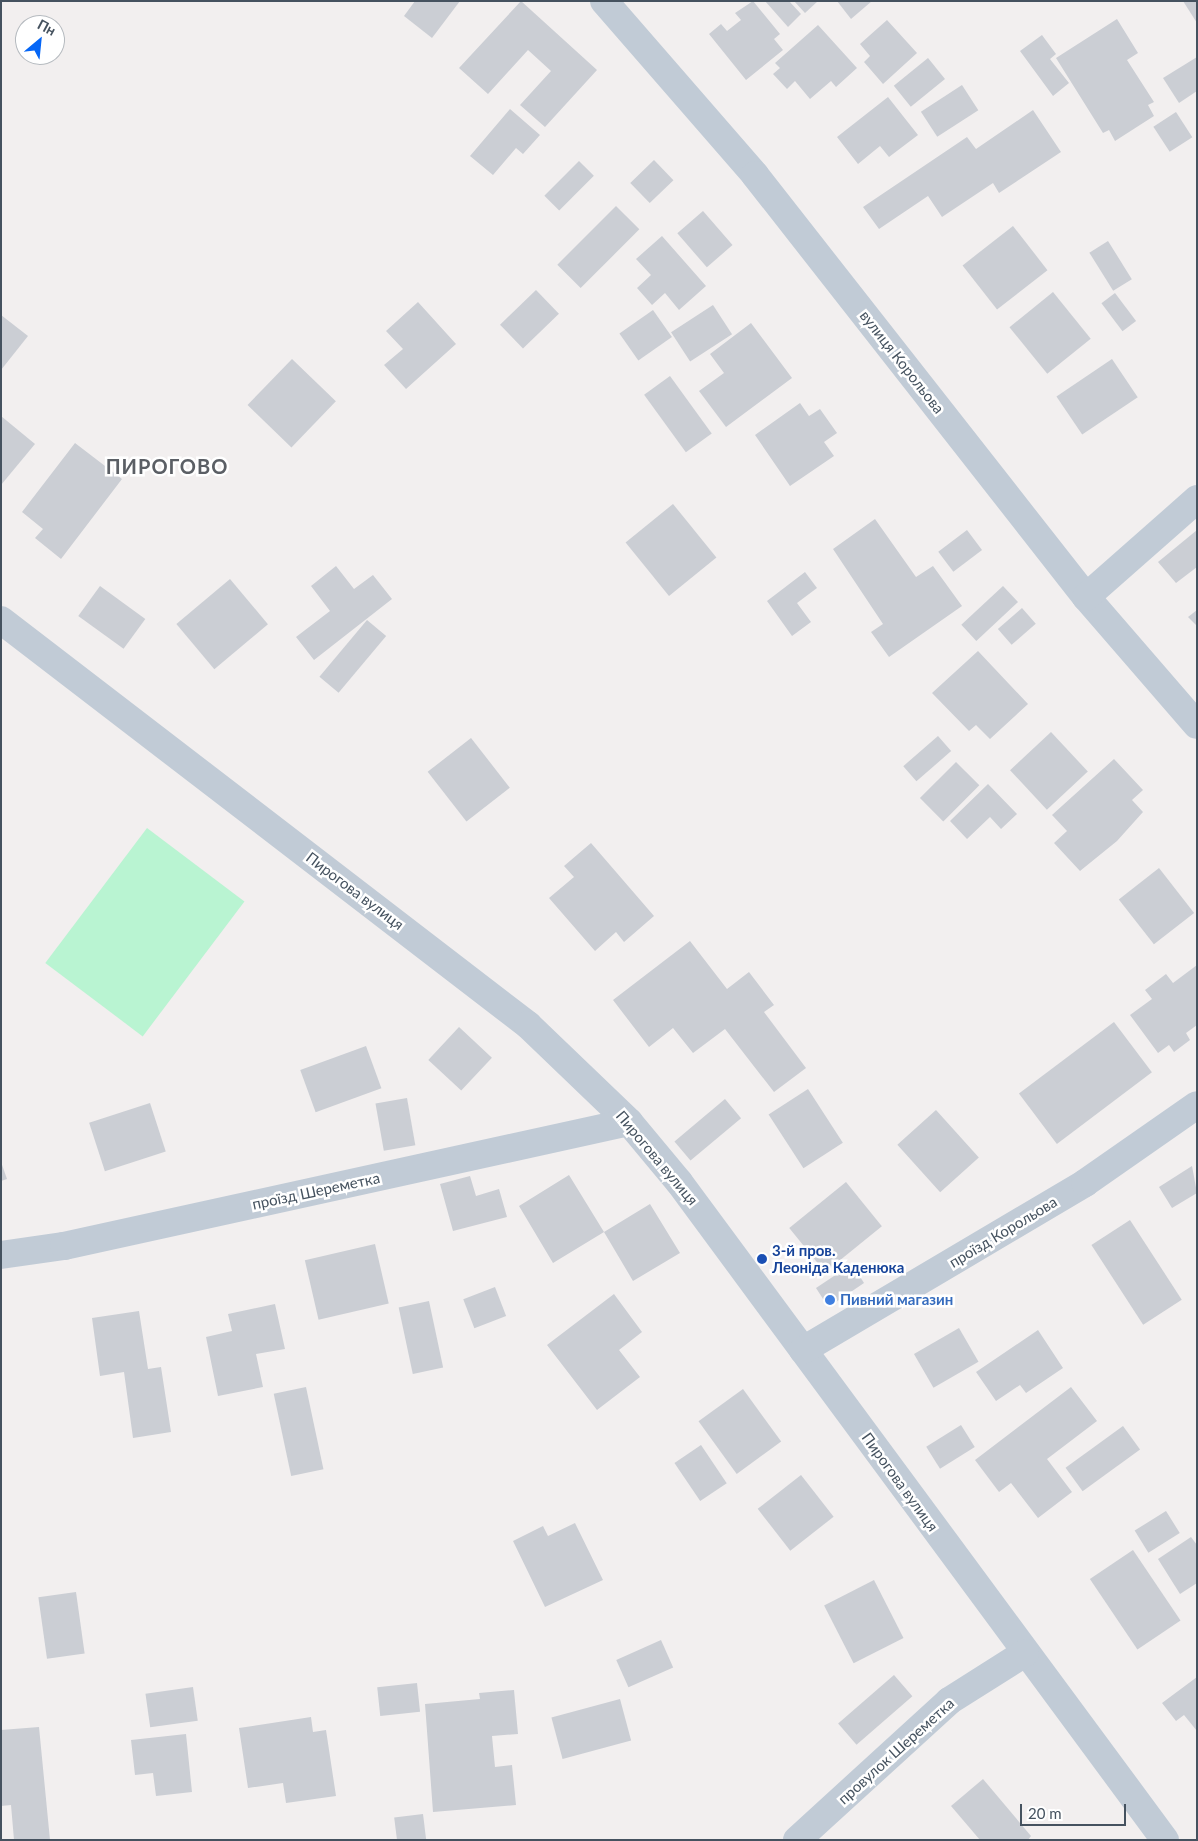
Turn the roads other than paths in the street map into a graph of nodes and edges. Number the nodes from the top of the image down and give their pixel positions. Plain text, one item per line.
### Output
1 (604, 1) edge
2 (1197, 499) edge
3 (1086, 597) junction
4 (1, 620) edge
5 (1197, 726) edge
6 (1197, 1105) edge
7 (629, 1122) junction
8 (1, 1255) edge
9 (803, 1350) junction
10 (1025, 1653) junction
11 (797, 1840) edge
12 (1165, 1840) edge

1 - 3 street, вулиця Корольова
2 - 3 street
3 - 5 street, вулиця Корольова
4 - 7 street, Пирогова вулиця
6 - 9 street, проїзд Корольова
7 - 8 street, проїзд Шереметка
7 - 9 street, Пирогова вулиця
9 - 10 street, Пирогова вулиця
10 - 11 street, провулок Шереметка
10 - 12 street, Пирогова вулиця

